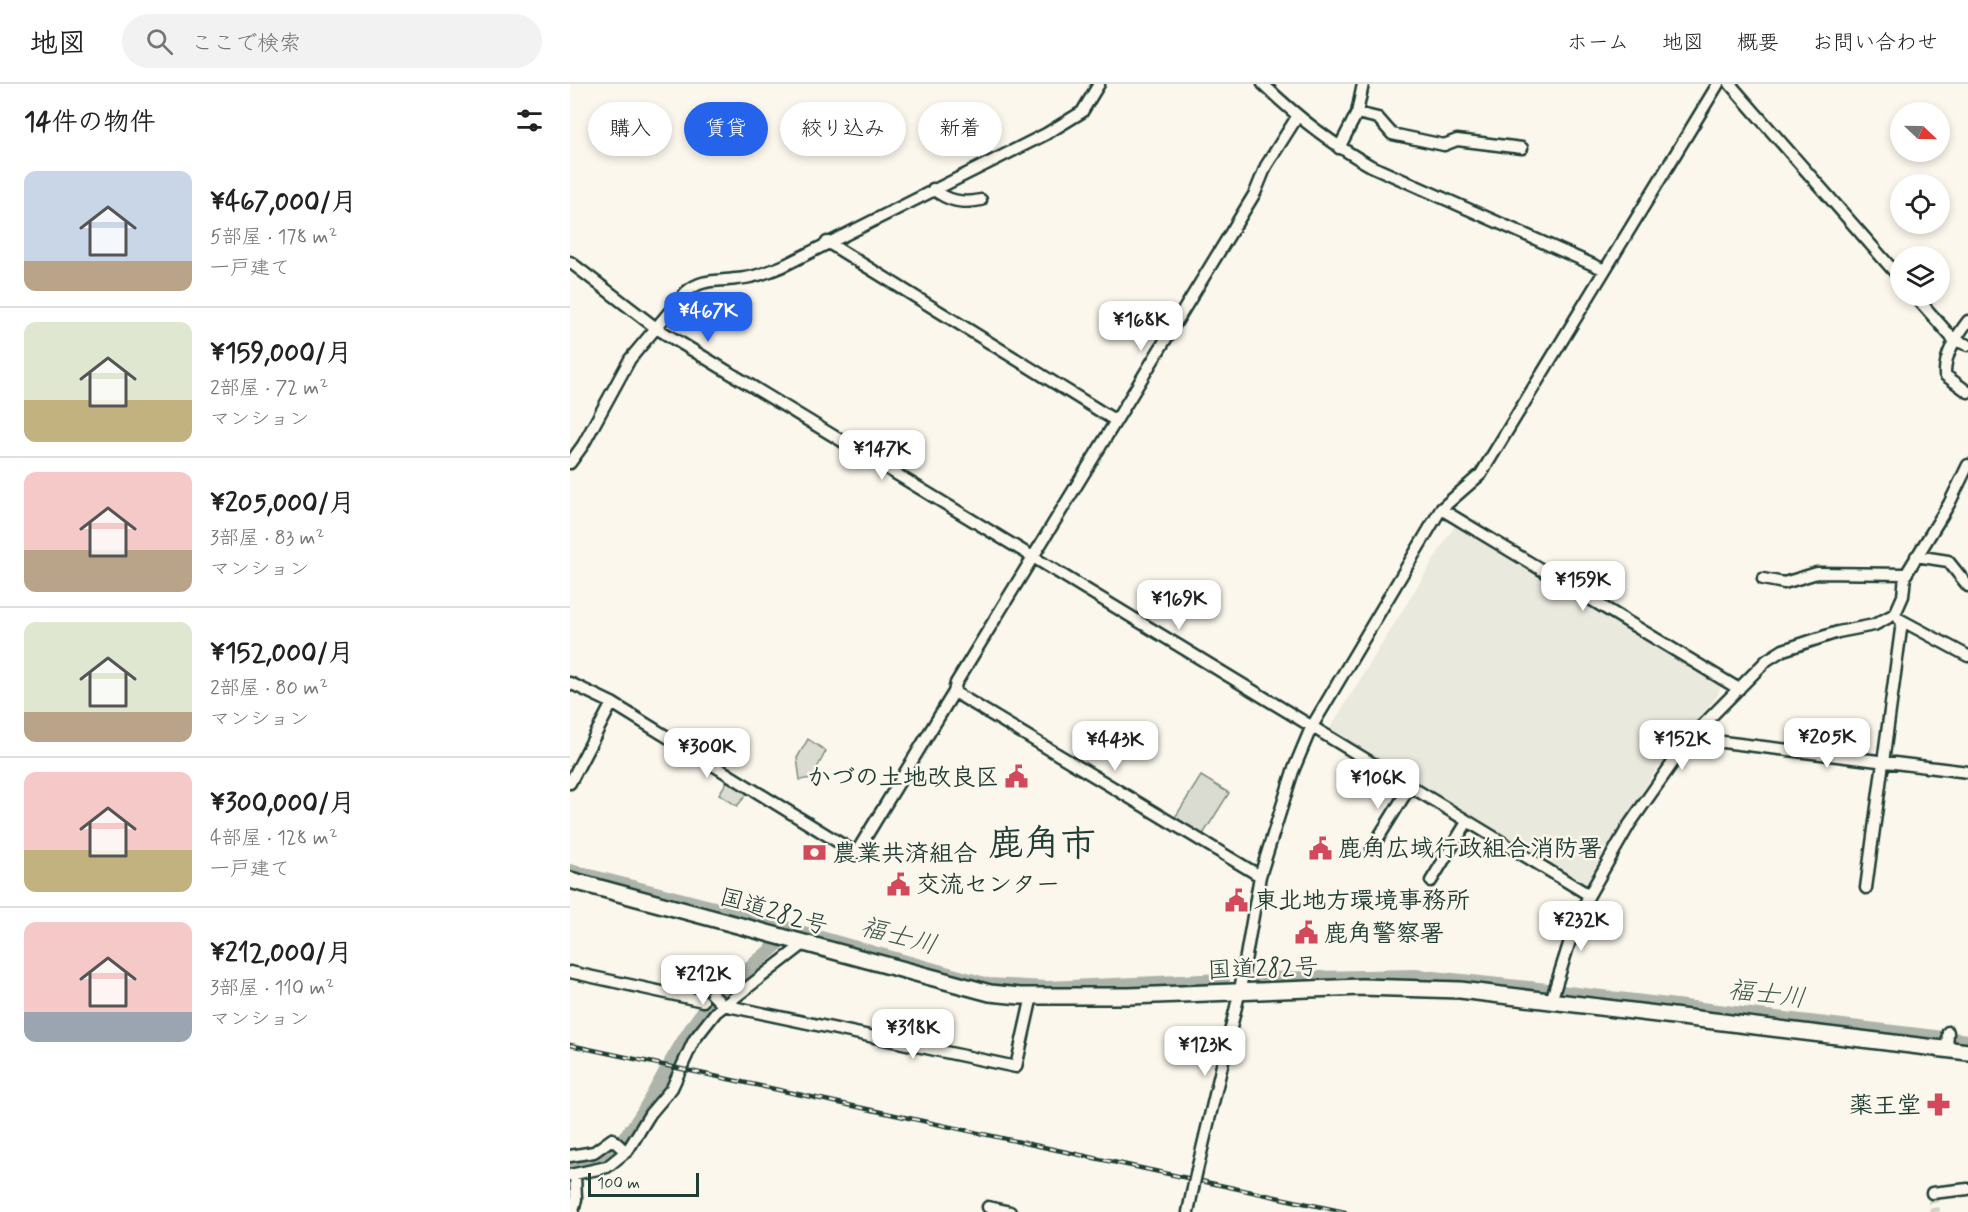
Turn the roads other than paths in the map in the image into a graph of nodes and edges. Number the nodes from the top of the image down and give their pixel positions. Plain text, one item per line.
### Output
1 (1099, 84) edge
2 (1263, 84) edge
3 (1363, 84) edge
4 (1718, 84) edge
5 (1730, 84) edge
6 (1357, 113) junction
7 (1297, 117) junction
8 (1339, 148) junction
9 (1522, 148) dead end
10 (933, 189) junction
11 (981, 200) dead end
12 (827, 242) junction
13 (570, 262) edge
14 (1890, 267) edge
15 (1605, 270) junction
16 (1925, 306) edge
17 (1968, 321) edge
18 (656, 328) junction
19 (1954, 340) junction
20 (1968, 345) edge
21 (1968, 392) edge
22 (1116, 421) junction
23 (570, 463) edge
24 (1968, 465) edge
25 (1441, 509) junction
26 (1916, 556) junction
27 (1033, 558) junction
28 (1906, 574) junction
29 (1763, 579) dead end
30 (1968, 586) edge
31 (1898, 618) junction
32 (1968, 656) edge
33 (570, 683) edge
34 (1739, 689) junction
35 (954, 692) junction
36 (612, 703) junction
37 (1311, 728) junction
38 (1690, 738) junction
39 (1885, 762) junction
40 (1968, 772) edge
41 (570, 783) edge
42 (1409, 788) junction
43 (1467, 822) junction
44 (1372, 848) dead end
45 (1260, 876) junction
46 (570, 880) edge
47 (1431, 880) dead end
48 (1866, 888) dead end
49 (1589, 895) junction
50 (801, 943) junction
51 (570, 972) edge
52 (1240, 990) junction
53 (712, 994) dead end
54 (1032, 996) junction
55 (703, 1001) dead end
56 (1551, 1001) junction
57 (722, 1004) junction
58 (1948, 1032) dead end
59 (1947, 1049) junction
60 (1968, 1052) edge
61 (626, 1152) junction
62 (570, 1156) edge
63 (572, 1175) edge
64 (1968, 1189) edge
65 (1932, 1193) dead end
66 (988, 1207) dead end
67 (573, 1212) edge
68 (1010, 1212) edge
69 (1188, 1212) edge

1 - 10 street
2 - 7 street
3 - 6 street
4 - 15 street
5 - 14 street
6 - 8 street
6 - 9 street
7 - 8 street
7 - 22 street
8 - 15 street
10 - 11 street
10 - 12 street
12 - 18 street
12 - 22 street
13 - 18 street
15 - 25 street
16 - 19 street
17 - 19 street
18 - 23 street
18 - 27 street
19 - 20 street
19 - 21 street
22 - 27 street
24 - 26 street
25 - 34 street
25 - 37 street
26 - 28 street
26 - 30 street
27 - 35 street
27 - 37 street
28 - 29 street
28 - 31 street
31 - 32 street
31 - 34 street
31 - 39 street
33 - 36 street
34 - 38 street
35 - 36 street
35 - 45 street
36 - 41 street
37 - 42 street
37 - 45 street
38 - 39 street
38 - 49 street
39 - 40 street
39 - 48 street
42 - 43 street
42 - 44 street
43 - 47 street
43 - 49 street
45 - 52 street
46 - 50 highway, 国道282号
49 - 56 street
50 - 54 highway, 国道282号
50 - 57 street
51 - 55 street
52 - 54 highway, 国道282号
52 - 56 highway, 国道282号
52 - 69 street, bridge
53 - 57 street
54 - 57 street
56 - 59 highway, 国道282号
57 - 61 street
58 - 59 street
59 - 60 highway, 国道282号
61 - 62 street
61 - 63 street
63 - 67 street
64 - 65 street
66 - 68 street

